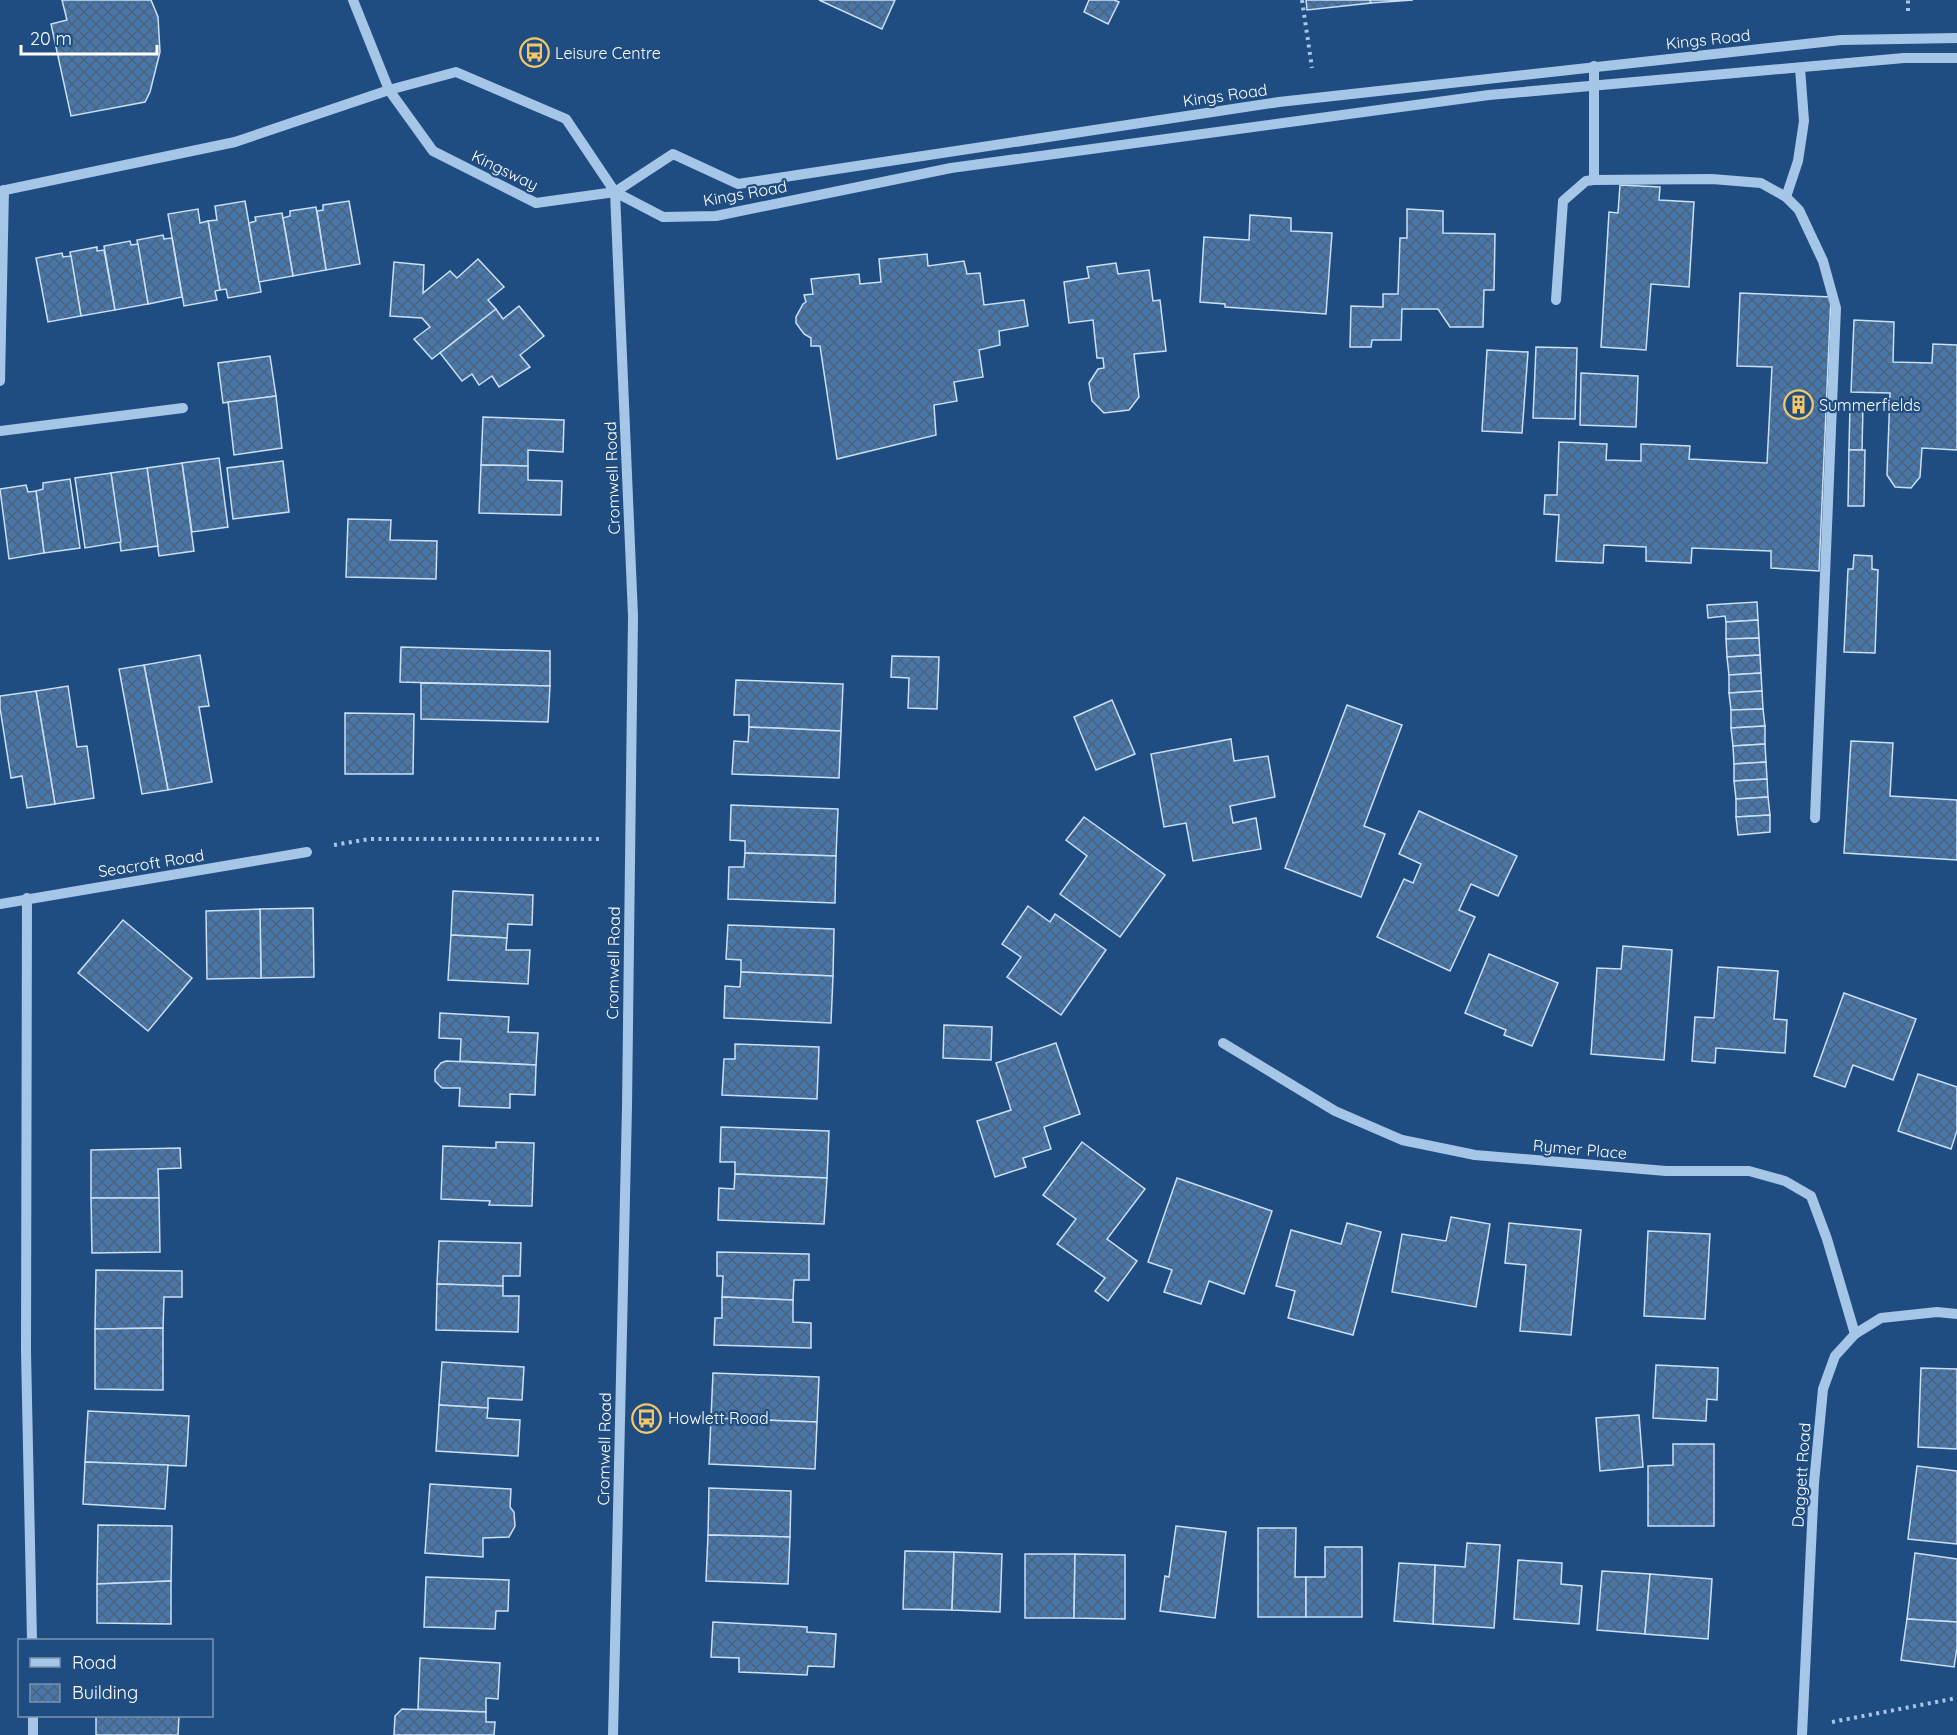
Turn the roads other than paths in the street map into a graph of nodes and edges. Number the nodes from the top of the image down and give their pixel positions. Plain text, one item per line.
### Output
1 (353, 0) edge
2 (1957, 38) edge
3 (1957, 58) edge
4 (1594, 66) junction
5 (1800, 68) junction
6 (1594, 87) junction
7 (389, 90) junction
8 (1205, 113) junction
9 (1210, 133) junction
10 (1594, 180) junction
11 (2, 190) edge
12 (615, 192) junction
13 (1786, 197) junction
14 (1556, 300) dead end
15 (0, 381) edge
16 (183, 408) dead end
17 (0, 431) edge
18 (1815, 818) dead end
19 (307, 852) road end
20 (27, 898) junction
21 (0, 904) edge
22 (1223, 1043) dead end
23 (1957, 1314) edge
24 (1855, 1334) junction
25 (32, 1639) edge
26 (33, 1717) edge
27 (1802, 1731) edge
28 (33, 1735) edge
29 (613, 1735) edge

1 - 7 street, Kingsway
2 - 4 street, Kings Road
3 - 5 street, Kings Road
4 - 6 street
4 - 8 street, Kings Road
5 - 6 street, Kings Road
5 - 13 street
6 - 9 street, Kings Road
6 - 10 street
7 - 11 street
7 - 12 street, Kingsway
7 - 12 street
8 - 9 street
8 - 12 street, Kings Road
9 - 12 street, Kings Road
10 - 13 street
10 - 14 street
11 - 15 street
12 - 29 street, Cromwell Road
13 - 18 street
16 - 17 street
19 - 20 street, Seacroft Road
20 - 21 street, Seacroft Road
20 - 25 street
22 - 24 street, Rymer Place
23 - 24 street, Daggett Road
24 - 27 street, Daggett Road
26 - 28 street

